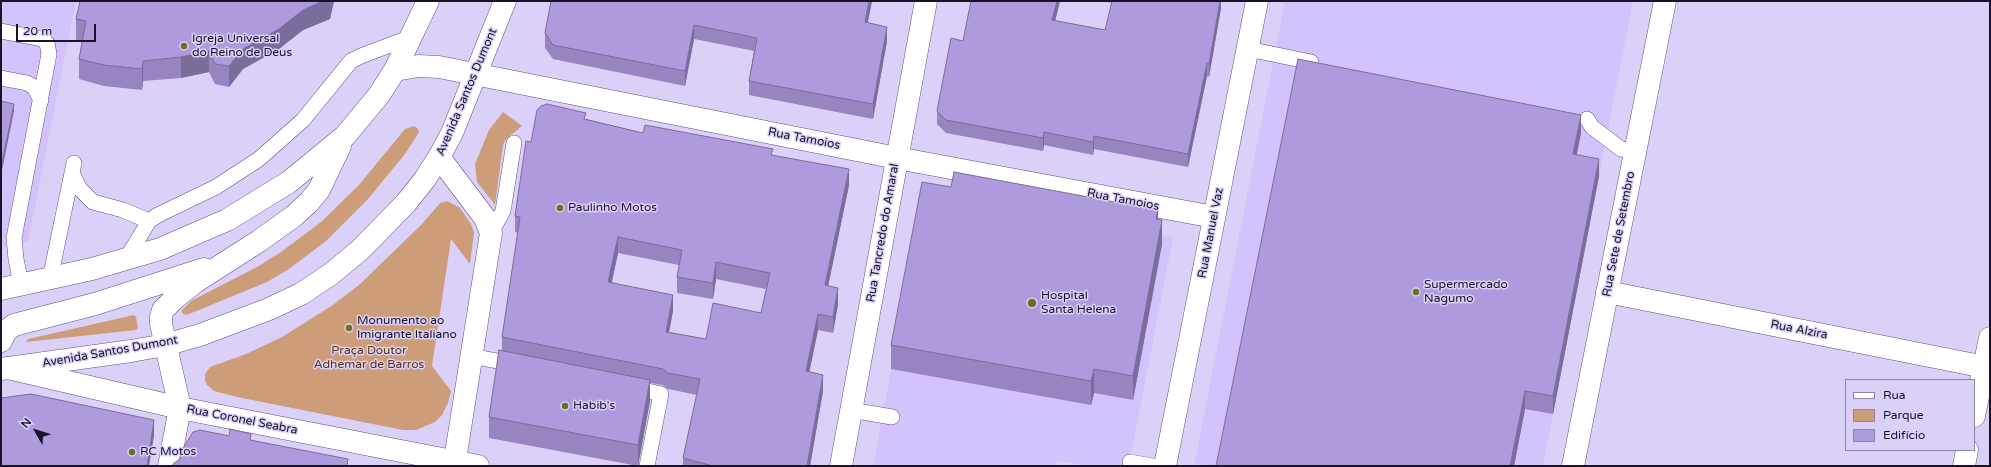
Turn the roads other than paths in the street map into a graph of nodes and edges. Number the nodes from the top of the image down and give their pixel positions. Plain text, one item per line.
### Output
1 (428, 1) edge
2 (505, 1) edge
3 (926, 1) edge
4 (1257, 1) edge
5 (1665, 1) edge
6 (1, 31) edge
7 (412, 37) junction
8 (1248, 50) junction
9 (1310, 62) edge
10 (395, 70) junction
11 (476, 74) junction
12 (1, 78) edge
13 (41, 100) junction
14 (1587, 119) dead end
15 (345, 136) junction
16 (514, 143) dead end
17 (1635, 151) junction
18 (439, 157) junction
19 (897, 158) junction
20 (1214, 217) junction
21 (148, 221) junction
22 (491, 233) junction
23 (125, 261) junction
24 (224, 262) junction
25 (50, 279) junction
26 (11, 286) edge
27 (1607, 292) junction
28 (1990, 338) edge
29 (1, 341) edge
30 (165, 345) junction
31 (471, 356) junction
32 (1987, 367) edge
33 (531, 368) edge
34 (4, 369) edge
35 (613, 384) edge
36 (180, 408) junction
37 (851, 410) junction
38 (1975, 412) edge
39 (892, 417) dead end
40 (1967, 451) edge
41 (1130, 462) dead end
42 (454, 464) edge
43 (169, 466) edge
44 (478, 466) edge
45 (647, 466) edge
46 (841, 466) edge
47 (1152, 466) edge
48 (1165, 466) edge
49 (1572, 466) edge
50 (1964, 466) edge

1 - 7 main road
2 - 11 main road, Avenida Santos Dumont
3 - 19 main road, Rua Tancredo do Amaral
4 - 8 main road, Rua Manuel Vaz
5 - 17 main road, Rua Sete de Setembro
6 - 13 lane
7 - 10 main road
7 - 21 lane
8 - 9 lane
8 - 20 main road, Rua Manuel Vaz
10 - 11 main road, Rua Tamoios
10 - 15 main road
11 - 18 main road, Avenida Santos Dumont
11 - 19 main road, Rua Tamoios
12 - 13 lane
13 - 26 lane
14 - 17 lane
15 - 23 main road
15 - 24 main road
16 - 22 lane
17 - 27 main road, Rua Sete de Setembro
18 - 22 main road
18 - 30 main road, Avenida Santos Dumont
19 - 20 main road, Rua Tamoios
19 - 37 main road, Rua Tancredo do Amaral
20 - 48 main road, Rua Manuel Vaz
21 - 23 lane
21 - 25 lane
22 - 31 main road
23 - 25 main road
24 - 29 main road
24 - 30 main road
25 - 26 main road
27 - 32 main road, Rua Alzira
27 - 49 main road, Rua Sete de Setembro
28 - 32 main road
30 - 34 main road, Avenida Santos Dumont
30 - 36 main road
31 - 33 lane
31 - 42 main road
32 - 38 main road
34 - 36 main road, Rua Coronel Seabra
35 - 45 lane
36 - 42 main road, Rua Coronel Seabra
36 - 43 main road
37 - 39 lane
37 - 46 main road, Rua Tancredo do Amaral
40 - 50 main road
41 - 47 lane
42 - 44 main road, Rua Coronel Seabra

